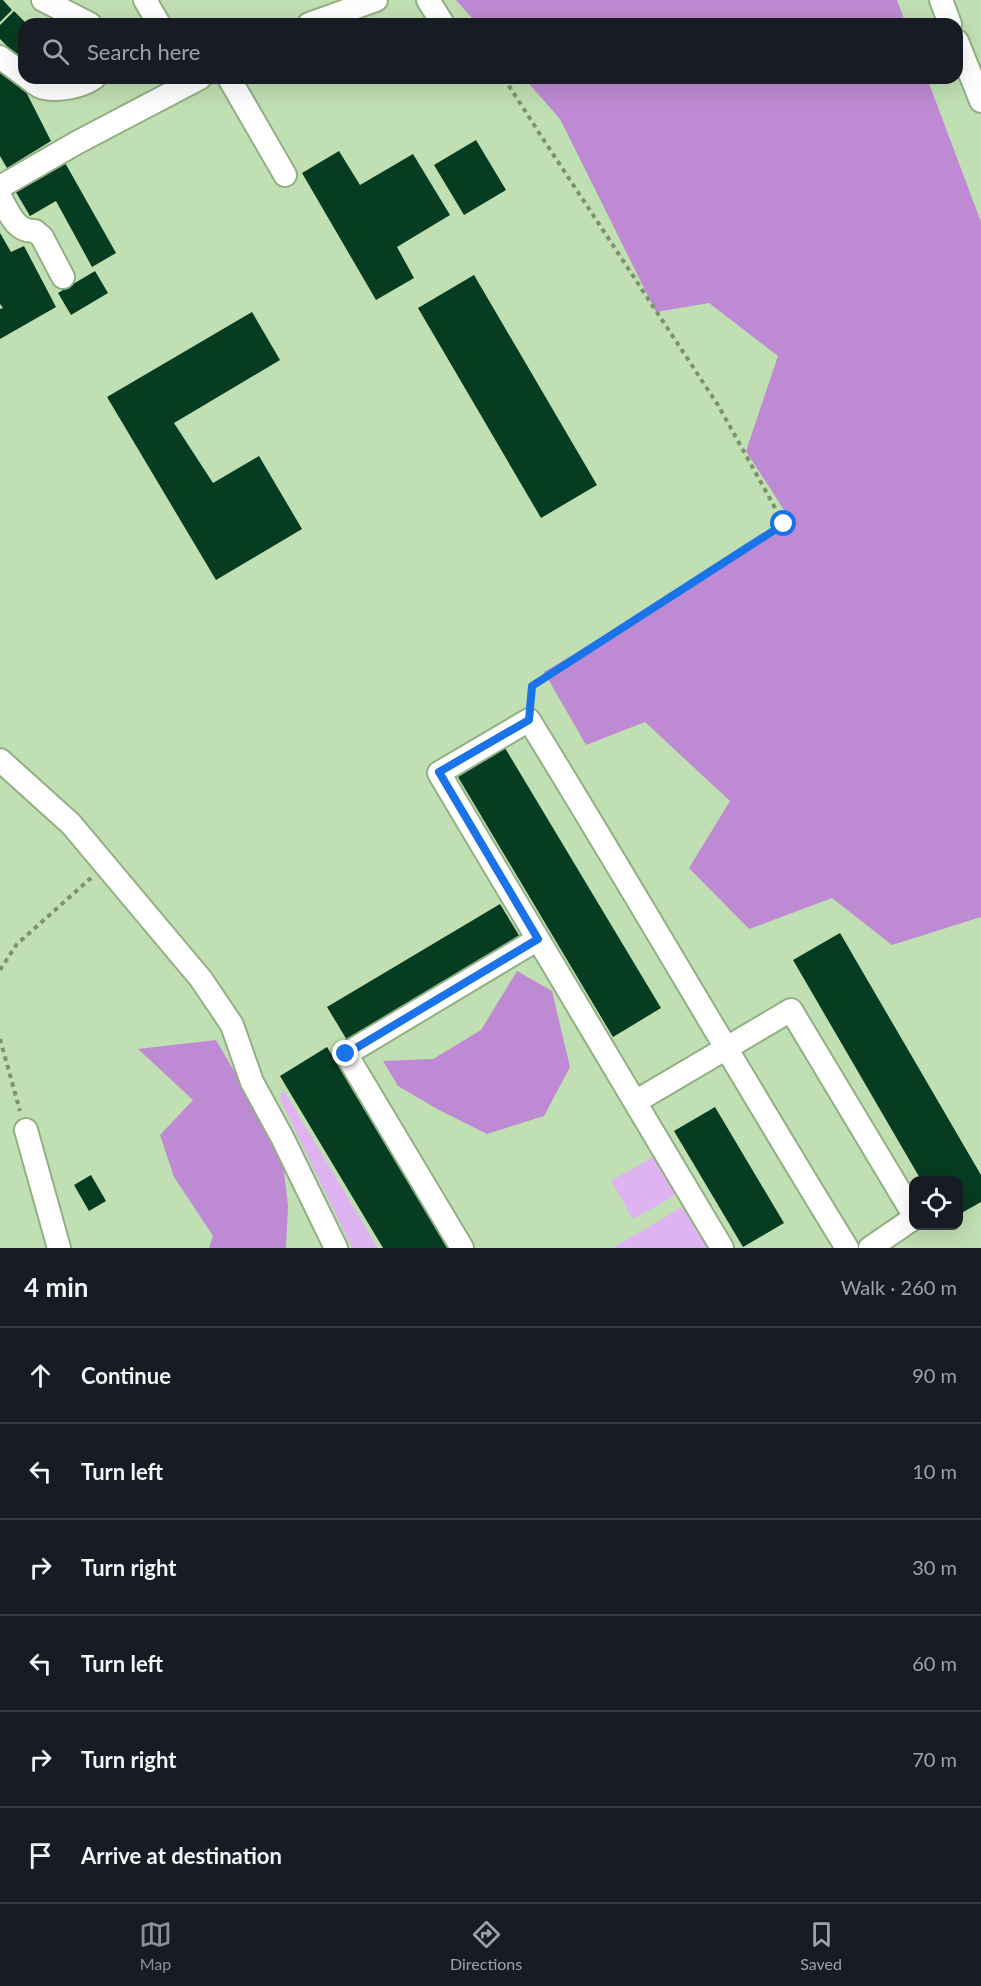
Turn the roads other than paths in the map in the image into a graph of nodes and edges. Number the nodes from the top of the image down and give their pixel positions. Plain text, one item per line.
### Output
1 (43, 0) edge
2 (145, 0) edge
3 (376, 0) edge
4 (428, 0) edge
5 (941, 0) edge
6 (78, 18) edge
7 (156, 18) edge
8 (326, 18) edge
9 (439, 18) edge
10 (948, 18) edge
11 (963, 56) edge
12 (0, 57) edge
13 (18, 70) edge
14 (36, 84) edge
15 (85, 84) edge
16 (189, 84) edge
17 (232, 84) edge
18 (981, 102) edge
19 (285, 175) dead end
20 (0, 187) edge
21 (0, 197) edge
22 (63, 277) dead end
23 (0, 760) edge
24 (538, 939) junction
25 (725, 1048) junction
26 (636, 1102) junction
27 (26, 1130) road end
28 (909, 1208) edge
29 (909, 1220) edge
30 (59, 1248) edge
31 (336, 1248) edge
32 (462, 1248) edge
33 (722, 1248) edge
34 (848, 1248) edge
35 (870, 1248) edge

1 - 6 street
2 - 7 street
3 - 8 street
4 - 9 street
5 - 10 street
11 - 18 street
12 - 13 street
14 - 15 street
16 - 20 street
17 - 19 street
21 - 22 street
23 - 31 street
24 - 25 street
24 - 26 street
24 - 32 street
25 - 26 street
25 - 28 street
25 - 34 street
26 - 33 street
27 - 30 street
29 - 35 street

